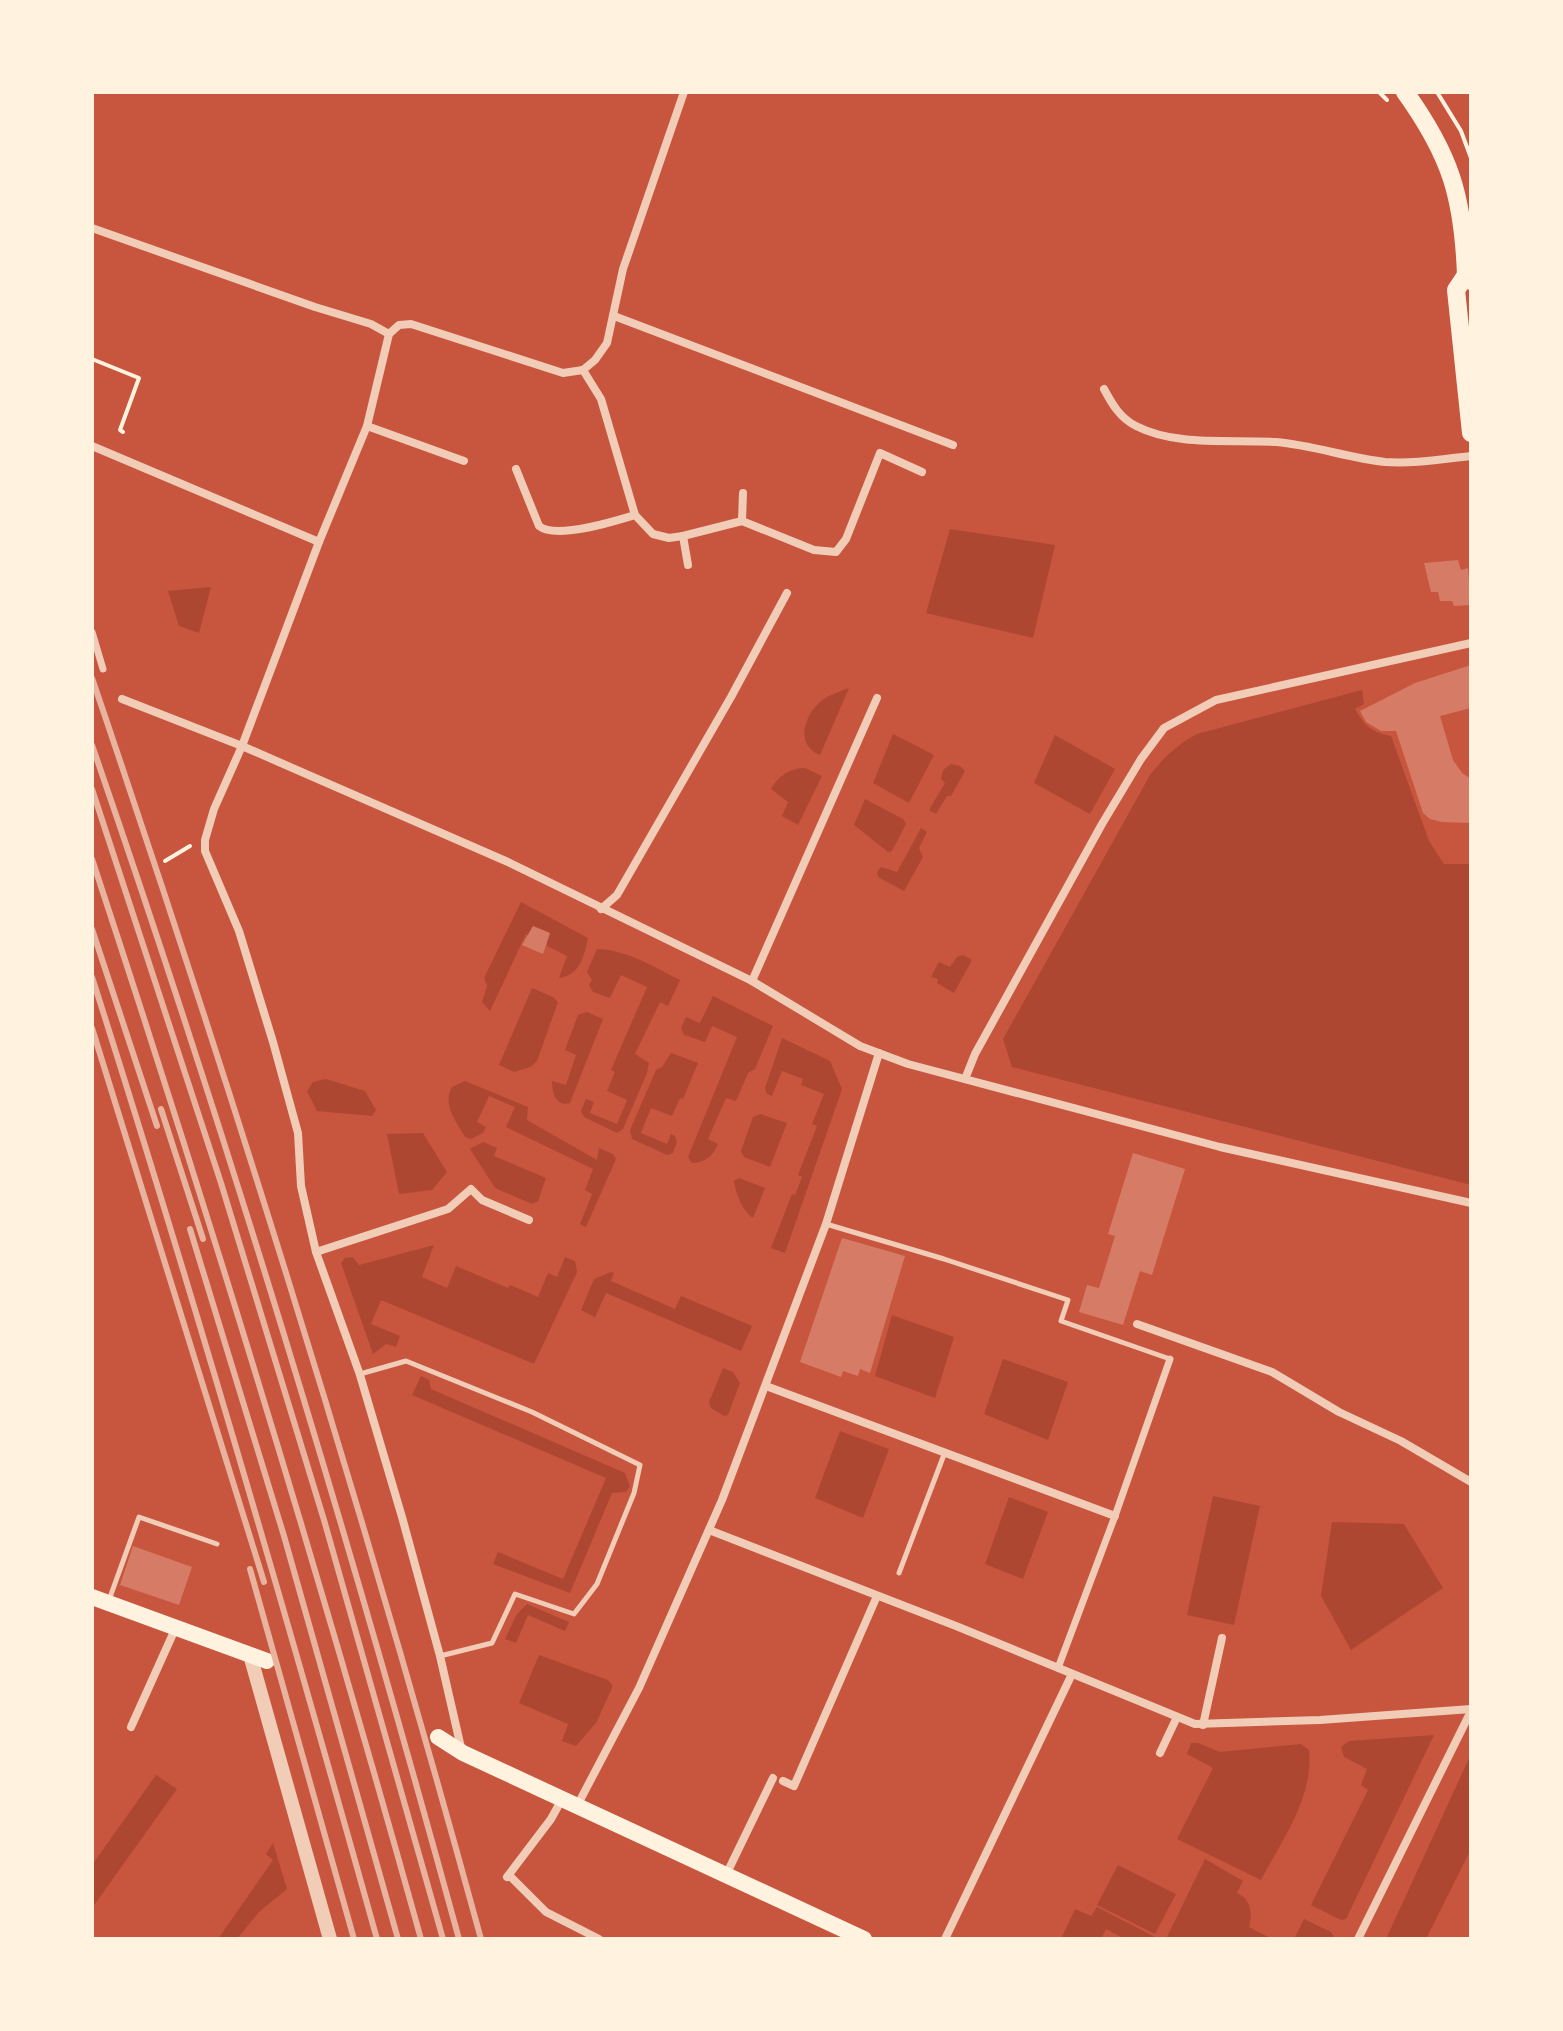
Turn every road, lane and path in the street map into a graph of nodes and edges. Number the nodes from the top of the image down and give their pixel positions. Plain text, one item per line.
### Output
1 (684, 92) edge
2 (1379, 92) edge
3 (1405, 92) edge
4 (1437, 92) edge
5 (1394, 111) dead end
6 (1471, 158) edge
7 (92, 228) edge
8 (1469, 278) edge
9 (614, 316) junction
10 (389, 334) junction
11 (92, 359) edge
12 (1467, 368) edge
13 (583, 370) junction
14 (1104, 389) dead end
15 (367, 426) junction
16 (123, 432) dead end
17 (1471, 433) edge
18 (953, 445) dead end
19 (92, 446) edge
20 (1471, 456) edge
21 (464, 461) dead end
22 (516, 469) dead end
23 (922, 472) dead end
24 (743, 493) dead end
25 (635, 515) junction
26 (742, 521) junction
27 (683, 536) junction
28 (319, 542) junction
29 (688, 565) dead end
30 (787, 593) dead end
31 (92, 632) edge
32 (1471, 643) edge
33 (103, 669) dead end
34 (877, 698) dead end
35 (122, 699) dead end
36 (242, 746) junction
37 (205, 840) junction
38 (165, 861) dead end
39 (601, 909) junction
40 (752, 981) junction
41 (879, 1053) junction
42 (965, 1079) junction
43 (1471, 1203) edge
44 (529, 1220) dead end
45 (826, 1224) junction
46 (316, 1252) junction
47 (1137, 1324) dead end
48 (1170, 1359) joint
49 (360, 1375) junction
50 (766, 1386) junction
51 (945, 1452) junction
52 (1471, 1482) edge
53 (1115, 1516) junction
54 (709, 1530) junction
55 (217, 1544) dead end
56 (899, 1573) dead end
57 (877, 1596) junction
58 (100, 1600) edge
59 (176, 1627) junction
60 (1222, 1638) dead end
61 (250, 1655) junction
62 (440, 1656) junction
63 (267, 1661) dead end
64 (1058, 1668) junction
65 (1072, 1674) junction
66 (1471, 1710) edge
67 (1177, 1717) junction
68 (1203, 1725) junction
69 (131, 1727) dead end
70 (438, 1737) dead end
71 (463, 1753) junction
72 (1160, 1753) dead end
73 (773, 1778) dead end
74 (783, 1781) dead end
75 (569, 1802) junction
76 (726, 1875) junction
77 (330, 1939) edge
78 (599, 1939) edge
79 (864, 1939) edge
80 (945, 1939) edge
81 (1358, 1939) edge

1 - 9 street
2 - 5 path
3 - 8 main road
4 - 6 path
7 - 10 street
8 - 12 main road
9 - 13 street
9 - 18 street
10 - 13 street
10 - 15 street
11 - 16 path
12 - 17 main road
13 - 25 street
14 - 20 street
15 - 21 street
15 - 28 street
19 - 28 street
22 - 25 street
23 - 26 street
24 - 26 street
25 - 27 street
26 - 27 street
27 - 29 street
28 - 36 street
30 - 39 street
31 - 33 street
32 - 42 street
34 - 40 street
35 - 36 street
36 - 37 street
36 - 39 street
37 - 38 path
37 - 46 street
39 - 40 street
40 - 41 street
41 - 42 street
41 - 45 street
42 - 43 street
44 - 46 street
45 - 48 lane
45 - 50 street
46 - 49 street
47 - 52 street
48 - 53 street
49 - 62 street
49 - 62 lane
50 - 51 street
50 - 54 street
51 - 53 street
51 - 56 lane
53 - 64 street
54 - 57 street
54 - 75 street
55 - 58 lane
57 - 64 street
57 - 74 street
58 - 59 main road
59 - 61 main road
59 - 69 street
60 - 68 street
61 - 63 main road
61 - 77 street
62 - 71 street
64 - 65 street
65 - 67 street
65 - 80 street
66 - 68 street
66 - 81 street
67 - 68 street
67 - 72 street
70 - 71 main road
71 - 75 main road
73 - 76 street
75 - 76 main road
75 - 78 street
76 - 79 main road

